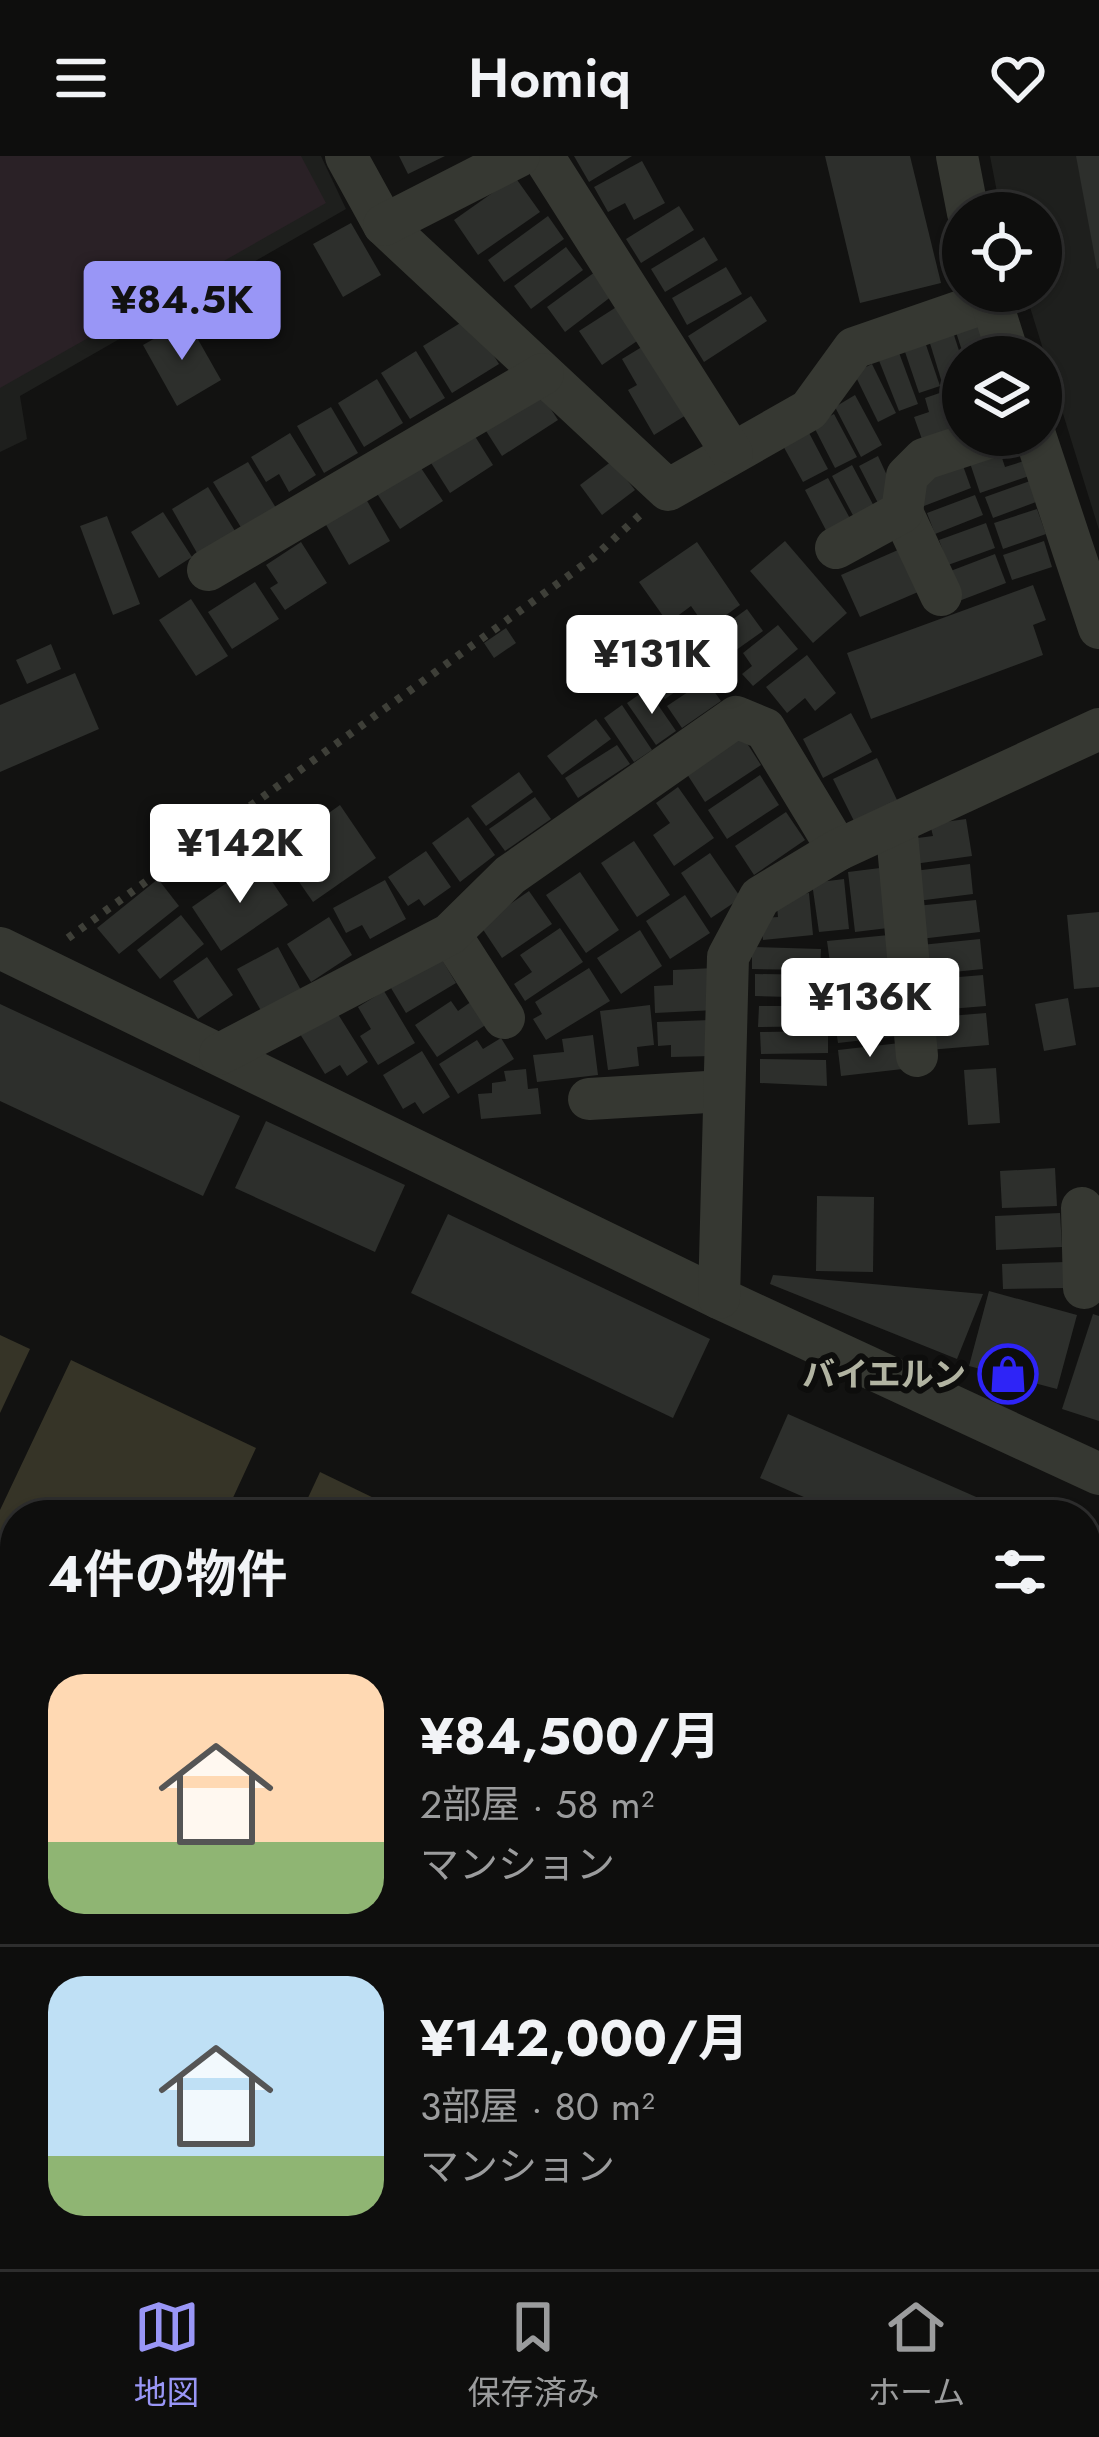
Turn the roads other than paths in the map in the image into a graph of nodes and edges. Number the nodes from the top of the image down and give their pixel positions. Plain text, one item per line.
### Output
1 (346, 156) edge
2 (519, 156) edge
3 (543, 156) edge
4 (957, 156) edge
5 (964, 192) edge
6 (384, 225) junction
7 (947, 312) edge
8 (543, 374) junction
9 (732, 453) junction
10 (942, 453) edge
11 (1042, 456) edge
12 (902, 512) junction
13 (836, 548) dead end
14 (208, 571) dead end
15 (941, 595) dead end
16 (1099, 628) edge
17 (1099, 729) edge
18 (896, 823) junction
19 (838, 850) junction
20 (450, 934) junction
21 (17, 956) edge
22 (504, 1018) dead end
23 (220, 1054) junction
24 (917, 1056) dead end
25 (724, 1091) junction
26 (589, 1099) dead end
27 (1082, 1208) dead end
28 (1089, 1265) edge
29 (718, 1298) junction
30 (1099, 1474) edge

1 - 6 street
2 - 6 street
3 - 9 street
4 - 5 street
6 - 8 street
7 - 9 street
8 - 9 street
8 - 14 street
10 - 12 street
11 - 16 street
12 - 13 street
12 - 15 street
17 - 18 street
18 - 19 street
18 - 24 street
19 - 20 street
19 - 25 street
20 - 22 street
20 - 23 street
21 - 23 street
23 - 29 street
25 - 26 street
25 - 29 street
27 - 28 street
29 - 30 street

